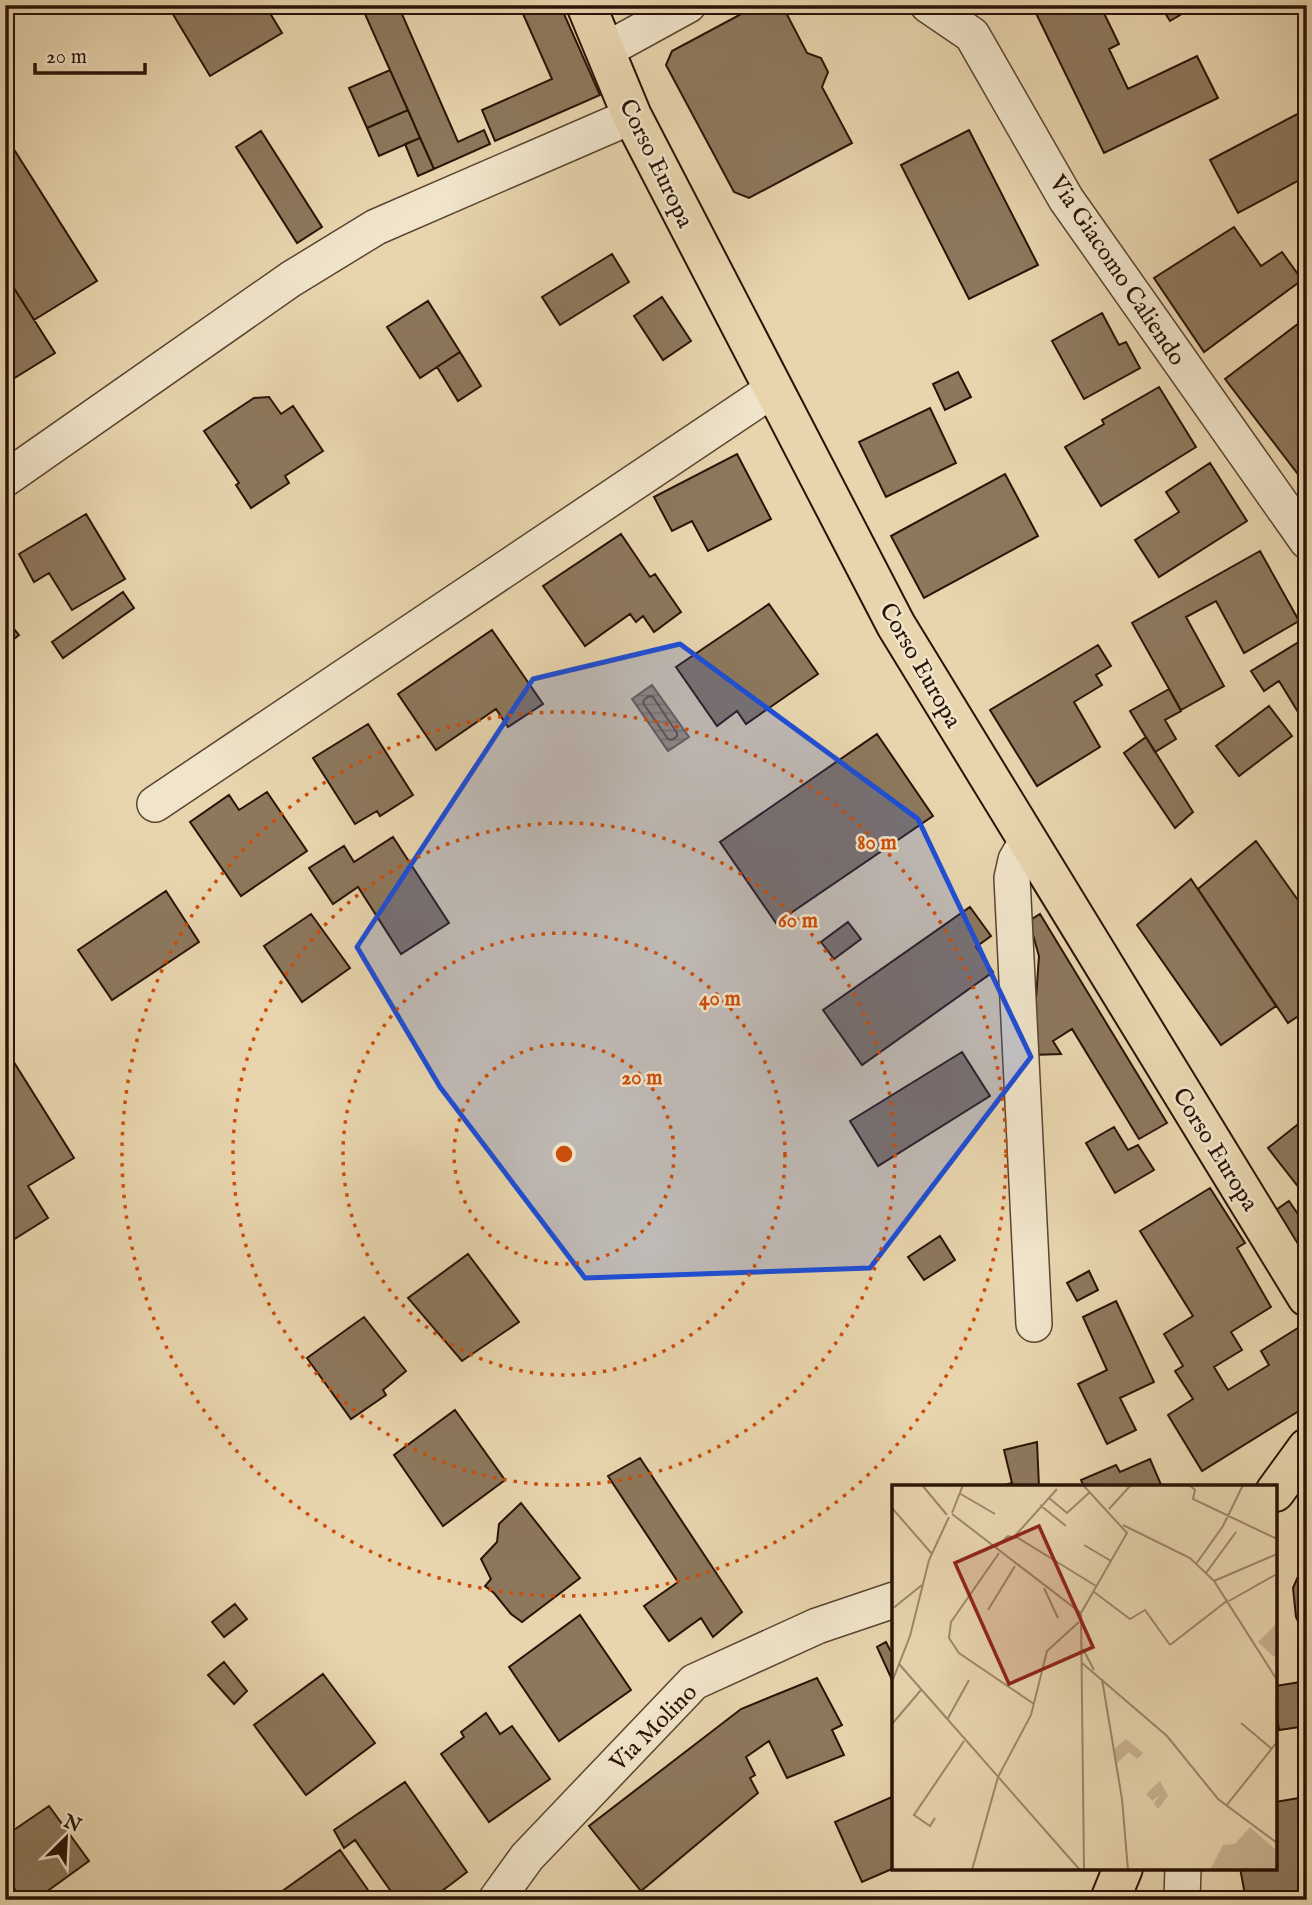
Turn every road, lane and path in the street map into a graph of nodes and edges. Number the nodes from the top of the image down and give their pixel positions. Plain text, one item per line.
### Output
1 (586, 5) edge
2 (688, 5) edge
3 (928, 5) edge
4 (606, 50) junction
5 (632, 116) junction
6 (772, 390) junction
7 (5, 479) edge
8 (1307, 541) edge
9 (155, 804) dead end
10 (1027, 841) junction
11 (1307, 1297) edge
12 (1034, 1324) dead end
13 (1307, 1448) edge
14 (1277, 1489) edge
15 (892, 1601) edge
16 (1122, 1870) edge
17 (1183, 1870) edge
18 (496, 1900) edge
19 (1110, 1900) edge
20 (1182, 1900) edge

1 - 4 main road, Corso Europa
2 - 4 street
3 - 8 street, Via Giacomo Caliendo
4 - 5 main road, Corso Europa
5 - 6 main road, Corso Europa
5 - 7 street
6 - 9 street
6 - 10 main road, Corso Europa
10 - 11 main road, Corso Europa
10 - 12 street
13 - 14 main road
15 - 18 street, Via Molino
16 - 19 main road
17 - 20 street

